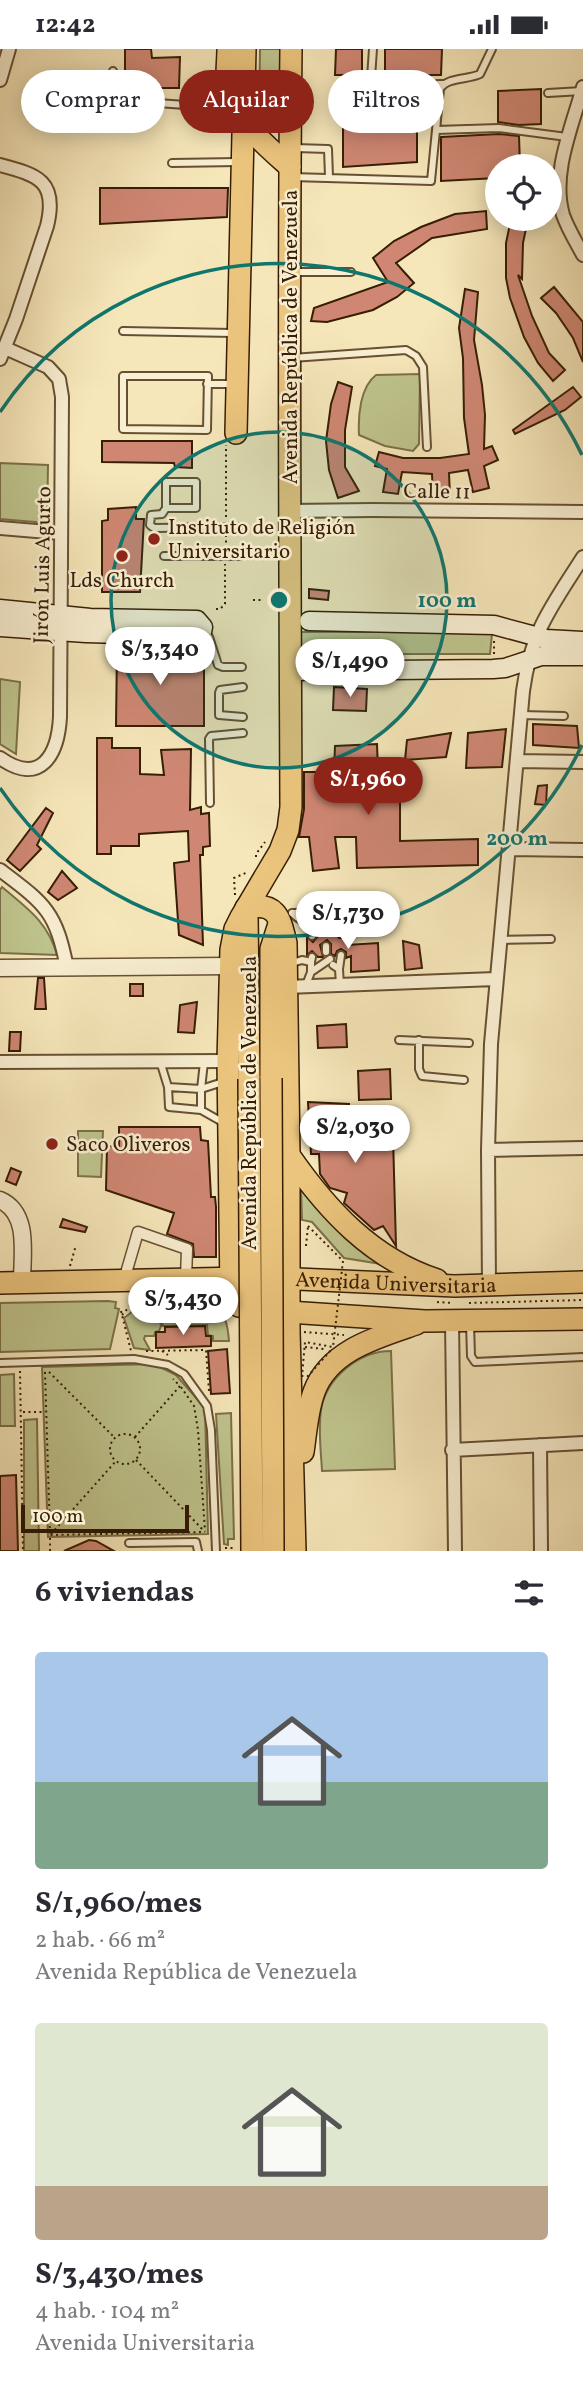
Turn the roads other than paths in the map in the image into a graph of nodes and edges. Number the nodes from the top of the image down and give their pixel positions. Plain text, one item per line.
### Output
1 (9, 49) edge
2 (228, 49) edge
3 (245, 49) edge
4 (290, 49) edge
5 (373, 49) edge
6 (492, 49) edge
7 (228, 70) edge
8 (245, 70) edge
9 (372, 70) edge
10 (0, 80) edge
11 (444, 84) edge
12 (582, 89) edge
13 (548, 93) dead end
14 (444, 129) edge
15 (244, 133) edge
16 (257, 133) edge
17 (436, 133) edge
18 (569, 137) junction
19 (285, 160) junction
20 (243, 162) junction
21 (172, 163) dead end
22 (0, 165) edge
23 (329, 177) junction
24 (583, 255) edge
25 (291, 272) junction
26 (351, 272) dead end
27 (123, 331) dead end
28 (239, 334) junction
29 (3, 353) edge
30 (291, 358) junction
31 (208, 384) junction
32 (237, 384) junction
33 (231, 435) road end
34 (427, 447) dead end
35 (166, 508) junction
36 (290, 512) junction
37 (583, 512) edge
38 (239, 527) dead end
39 (0, 529) edge
40 (61, 533) junction
41 (164, 556) dead end
42 (240, 556) dead end
43 (583, 557) edge
44 (0, 609) edge
45 (309, 621) dead end
46 (60, 624) junction
47 (0, 627) edge
48 (209, 637) dead end
49 (535, 637) junction
50 (583, 641) edge
51 (583, 656) edge
52 (528, 660) junction
53 (242, 667) dead end
54 (289, 671) junction
55 (243, 687) dead end
56 (521, 715) junction
57 (564, 716) dead end
58 (243, 717) dead end
59 (243, 733) dead end
60 (0, 758) edge
61 (518, 761) junction
62 (583, 762) edge
63 (210, 803) dead end
64 (509, 849) junction
65 (583, 850) edge
66 (0, 870) edge
67 (246, 908) junction
68 (382, 912) dead end
69 (286, 916) junction
70 (312, 925) junction
71 (341, 933) dead end
72 (312, 936) dead end
73 (551, 939) dead end
74 (499, 940) junction
75 (341, 955) dead end
76 (331, 958) junction
77 (286, 964) junction
78 (230, 966) junction
79 (0, 968) edge
80 (67, 968) junction
81 (311, 972) junction
82 (495, 979) junction
83 (340, 985) junction
84 (296, 987) junction
85 (399, 1040) dead end
86 (419, 1041) junction
87 (469, 1043) dead end
88 (160, 1061) junction
89 (205, 1061) junction
90 (0, 1062) edge
91 (235, 1072) junction
92 (464, 1080) dead end
93 (167, 1087) junction
94 (201, 1089) junction
95 (201, 1110) junction
96 (228, 1126) junction
97 (583, 1148) edge
98 (488, 1150) junction
99 (289, 1155) junction
100 (0, 1200) edge
101 (229, 1277) junction
102 (186, 1278) junction
103 (289, 1279) junction
104 (22, 1282) junction
105 (583, 1282) edge
106 (0, 1283) edge
107 (456, 1286) junction
108 (489, 1286) junction
109 (128, 1288) junction
110 (244, 1308) joint
111 (289, 1312) junction
112 (583, 1319) edge
113 (425, 1321) junction
114 (461, 1322) junction
115 (583, 1357) edge
116 (0, 1363) edge
117 (583, 1443) edge
118 (540, 1445) junction
119 (453, 1450) junction
120 (295, 1520) junction
121 (129, 1543) dead end
122 (198, 1551) edge
123 (216, 1551) edge
124 (252, 1551) edge
125 (273, 1551) edge
126 (295, 1551) edge
127 (455, 1551) edge
128 (541, 1551) edge

1 - 10 street
2 - 7 main road
3 - 8 main road
4 - 19 main road
5 - 9 lane
6 - 11 lane
12 - 13 lane
12 - 18 street
14 - 18 lane
15 - 20 main road
16 - 19 main road
17 - 23 lane
18 - 24 street
19 - 20 main road
19 - 23 lane
19 - 23 lane
19 - 25 main road, Avenida República de Venezuela
20 - 21 lane
20 - 28 main road
22 - 29 street
25 - 26 lane
25 - 30 main road, Avenida República de Venezuela
27 - 28 lane
28 - 32 main road
29 - 40 street, Jirón Luis Agurto
30 - 34 lane
30 - 36 main road, Avenida República de Venezuela
31 - 31 lane
31 - 32 lane
32 - 33 main road
35 - 35 lane
35 - 38 lane
36 - 37 street, Calle 11
36 - 54 main road, Avenida República de Venezuela
39 - 40 street
40 - 46 street, Jirón Luis Agurto
41 - 42 lane
43 - 49 street
44 - 46 main road
45 - 49 main road
46 - 46 main road
46 - 47 main road
46 - 60 street, Jirón Luis Agurto
48 - 53 lane
49 - 50 main road
49 - 52 street
51 - 52 main road
52 - 54 main road
52 - 56 street
54 - 67 main road, Avenida República de Venezuela
55 - 58 lane
56 - 57 lane
56 - 61 street
59 - 63 lane
61 - 62 street
61 - 64 street
64 - 65 street
64 - 74 street
66 - 80 street
67 - 69 main road
67 - 78 main road, Avenida República de Venezuela
67 - 91 main road, Avenida República de Venezuela
68 - 69 lane
69 - 70 lane
69 - 77 main road, Avenida República de Venezuela
69 - 125 main road, Avenida República de Venezuela, bridge
70 - 71 lane
70 - 72 lane
73 - 74 lane
74 - 82 street
75 - 76 lane
76 - 81 lane
76 - 83 lane
77 - 81 lane
77 - 84 main road, Avenida República de Venezuela
78 - 80 street
78 - 91 main road, Avenida República de Venezuela
79 - 80 street
81 - 84 lane
82 - 83 street
82 - 98 street
83 - 84 street
84 - 99 main road, Avenida República de Venezuela
85 - 86 lane
86 - 87 lane
86 - 92 lane
88 - 89 street
88 - 90 street
88 - 93 lane
89 - 91 street
89 - 94 lane
91 - 94 lane
91 - 96 main road, Avenida República de Venezuela
91 - 124 main road, Avenida República de Venezuela, bridge
93 - 94 lane
93 - 95 lane
94 - 95 lane
95 - 96 lane
96 - 101 main road, Avenida República de Venezuela
97 - 98 street
98 - 108 street
99 - 103 main road, Avenida República de Venezuela
99 - 107 main road
100 - 104 street
101 - 102 main road, Avenida Universitaria
101 - 103 main road, Avenida Universitaria
101 - 110 main road, Avenida República de Venezuela
102 - 109 main road, Avenida Universitaria
102 - 109 street
103 - 107 main road, Avenida Universitaria
103 - 111 main road, Avenida República de Venezuela
104 - 106 main road, Avenida Universitaria
104 - 109 main road, Avenida Universitaria
105 - 108 main road, Avenida Universitaria
107 - 108 main road, Avenida Universitaria
110 - 111 main road, Avenida Universitaria
111 - 113 main road, Avenida Universitaria
111 - 120 main road, Avenida República de Venezuela
112 - 114 main road, Avenida Universitaria
113 - 114 main road, Avenida Universitaria
113 - 120 main road
114 - 115 lane
114 - 119 street
116 - 123 lane
117 - 118 street
118 - 119 street
118 - 128 street
119 - 127 street
120 - 126 main road, Avenida República de Venezuela
121 - 122 lane

